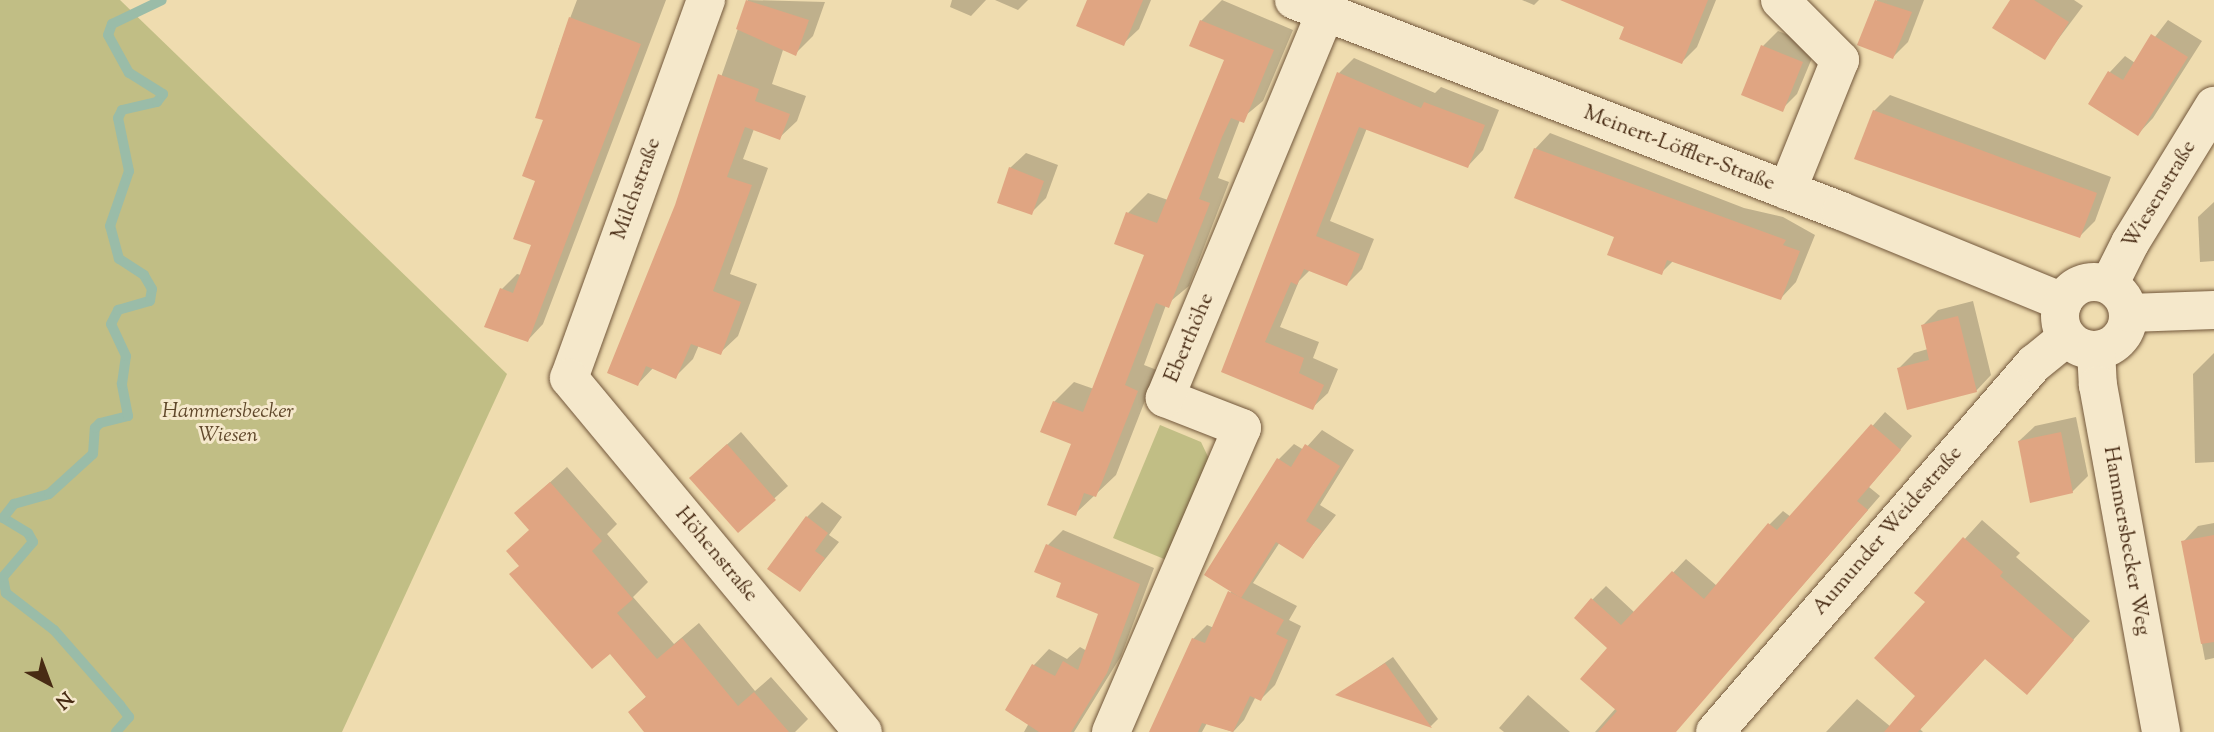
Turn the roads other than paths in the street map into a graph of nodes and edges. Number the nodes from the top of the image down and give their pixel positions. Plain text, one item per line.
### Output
1 (706, 0) edge
2 (1780, 0) edge
3 (1310, 7) edge
4 (2214, 106) edge
5 (1787, 191) junction
6 (2119, 299) junction
7 (2214, 310) edge
8 (2075, 330) junction
9 (569, 378) joint
10 (863, 732) edge
11 (1111, 732) edge
12 (1715, 732) edge
13 (2161, 732) edge

1 - 9 street, Milchstraße
2 - 5 street
3 - 5 street, Meinert-Löffler-Straße
3 - 11 street, Eberthöhe
4 - 6 street, Wiesenstraße
5 - 8 street, Meinert-Löffler-Straße
6 - 7 street
6 - 8 street
6 - 8 street
8 - 12 street, Aumunder Weidestraße
8 - 13 street, Hammersbecker Weg
9 - 10 street, Höhenstraße

